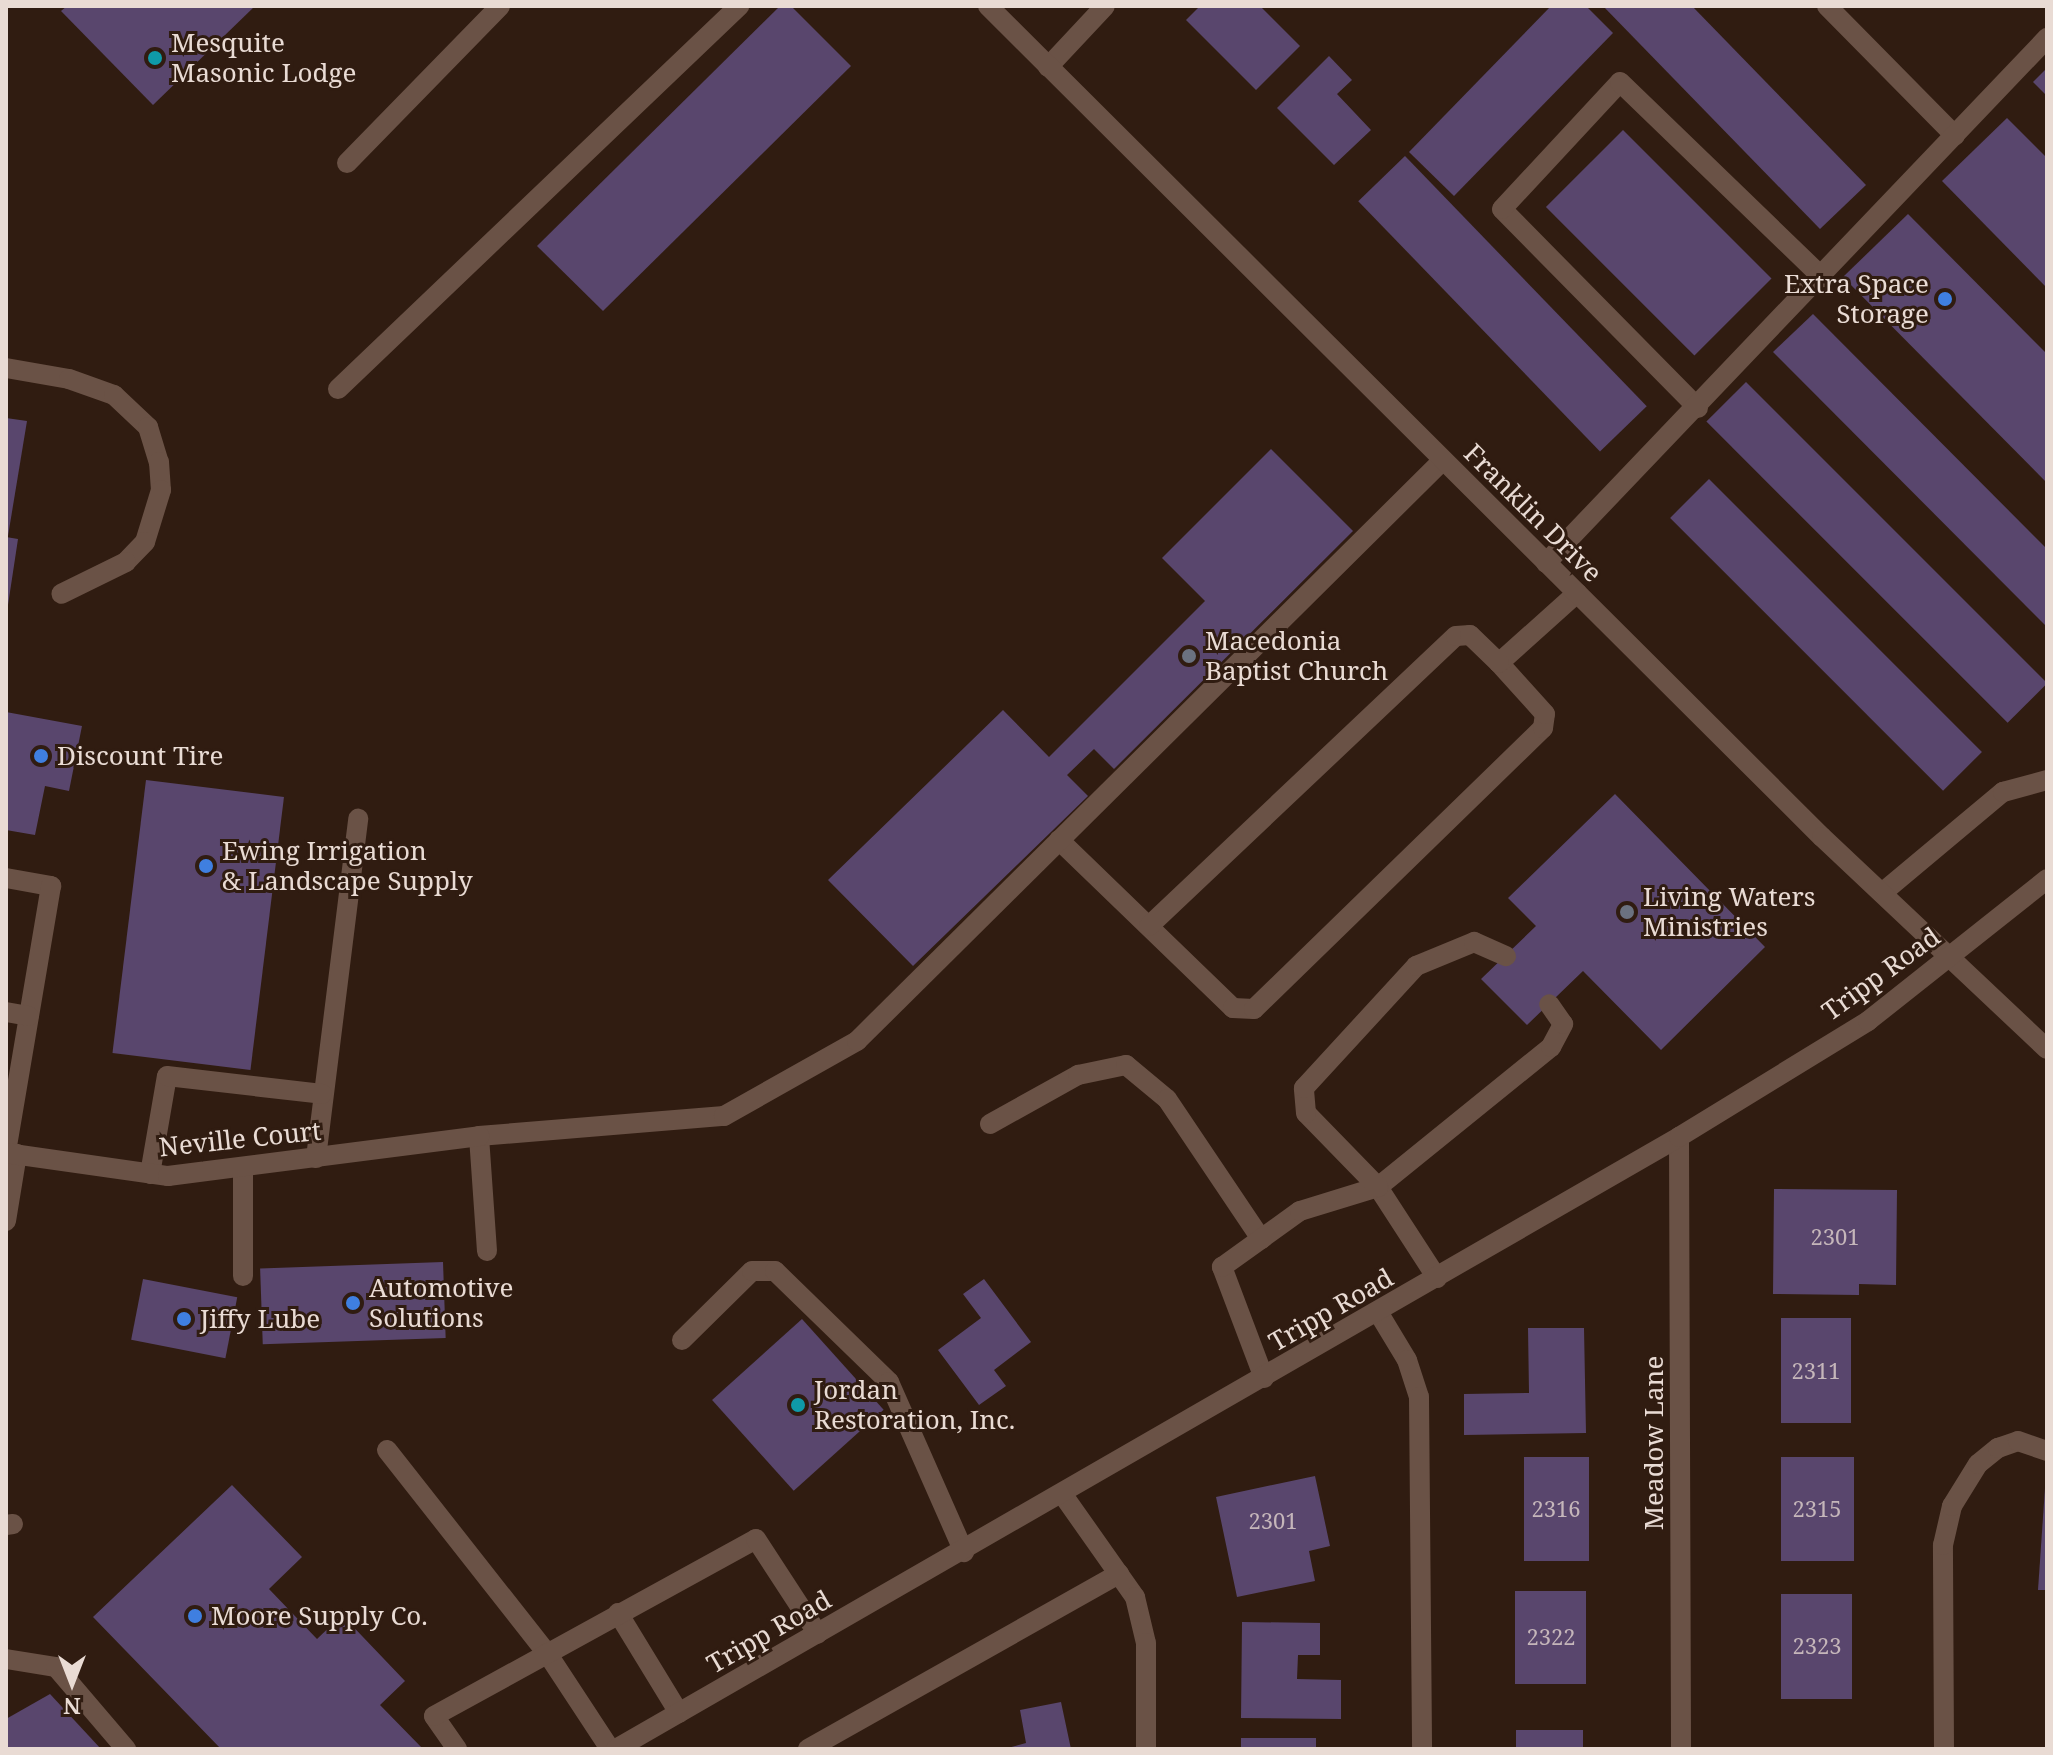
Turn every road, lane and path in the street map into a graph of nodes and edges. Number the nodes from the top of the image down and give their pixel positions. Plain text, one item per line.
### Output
1 (500, 6) edge
2 (739, 6) edge
3 (988, 6) edge
4 (1105, 6) edge
5 (1827, 6) edge
6 (2047, 38) edge
7 (1048, 67) junction
8 (1955, 136) junction
9 (347, 163) dead end
10 (1822, 277) junction
11 (6, 368) edge
12 (338, 389) dead end
13 (1698, 408) junction
14 (1443, 460) junction
15 (1546, 563) junction
16 (1577, 593) junction
17 (61, 594) dead end
18 (1499, 663) junction
19 (2047, 780) edge
20 (358, 819) dead end
21 (1059, 840) junction
22 (6, 878) edge
23 (2047, 879) edge
24 (1882, 893) junction
25 (1149, 926) junction
26 (1506, 956) dead end
27 (1950, 956) junction
28 (1549, 1004) dead end
29 (6, 1012) edge
30 (29, 1016) junction
31 (2047, 1049) edge
32 (322, 1094) junction
33 (990, 1124) dead end
34 (479, 1136) junction
35 (1679, 1137) junction
36 (10, 1153) edge
37 (316, 1158) junction
38 (243, 1167) junction
39 (150, 1174) junction
40 (1378, 1187) junction
41 (6, 1221) edge
42 (1261, 1239) junction
43 (487, 1251) dead end
44 (243, 1276) dead end
45 (1437, 1278) junction
46 (1378, 1312) junction
47 (682, 1340) dead end
48 (1264, 1378) junction
49 (387, 1450) dead end
50 (2047, 1451) edge
51 (1063, 1495) junction
52 (964, 1552) junction
53 (1119, 1574) junction
54 (618, 1613) junction
55 (818, 1634) junction
56 (547, 1653) junction
57 (6, 1659) edge
58 (679, 1713) junction
59 (126, 1749) edge
60 (457, 1749) edge
61 (610, 1749) edge
62 (616, 1749) edge
63 (808, 1749) edge
64 (1146, 1749) edge
65 (1422, 1749) edge
66 (1681, 1749) edge
67 (1944, 1749) edge

1 - 9 street
2 - 12 street
3 - 7 street, Franklin Drive
4 - 7 street
5 - 8 street
6 - 8 street
7 - 14 street, Franklin Drive
8 - 10 street
10 - 13 street
10 - 13 street
11 - 17 street
13 - 15 street
14 - 15 street, Franklin Drive
14 - 21 street, Neville Court
15 - 16 street, Franklin Drive
16 - 18 street
16 - 24 street, Franklin Drive
18 - 25 street
18 - 25 street
19 - 24 street
20 - 32 street
21 - 25 street
21 - 34 street, Neville Court
22 - 30 street
23 - 27 street, Tripp Road
24 - 27 street, Franklin Drive
26 - 40 street
27 - 31 street, Franklin Drive
27 - 35 street, Tripp Road
28 - 40 street
29 - 30 street
30 - 36 street
32 - 37 street
32 - 39 street
33 - 42 street
34 - 37 street, Neville Court
34 - 43 street
35 - 45 street, Tripp Road
35 - 66 street, Meadow Lane
36 - 39 street, Neville Court
36 - 41 street
37 - 38 street, Neville Court
38 - 39 street, Neville Court
38 - 44 street
40 - 42 street
40 - 45 street
42 - 48 street
45 - 46 street, Tripp Road
46 - 48 street, Tripp Road
46 - 65 street
47 - 52 street
48 - 51 street, Tripp Road
49 - 56 street
50 - 67 street
51 - 52 street, Tripp Road
51 - 53 street
52 - 55 street, Tripp Road
53 - 63 street
53 - 64 street
54 - 55 street
54 - 56 street
54 - 58 street
55 - 58 street, Tripp Road
56 - 60 street
56 - 61 street
57 - 59 street
58 - 62 street, Tripp Road

